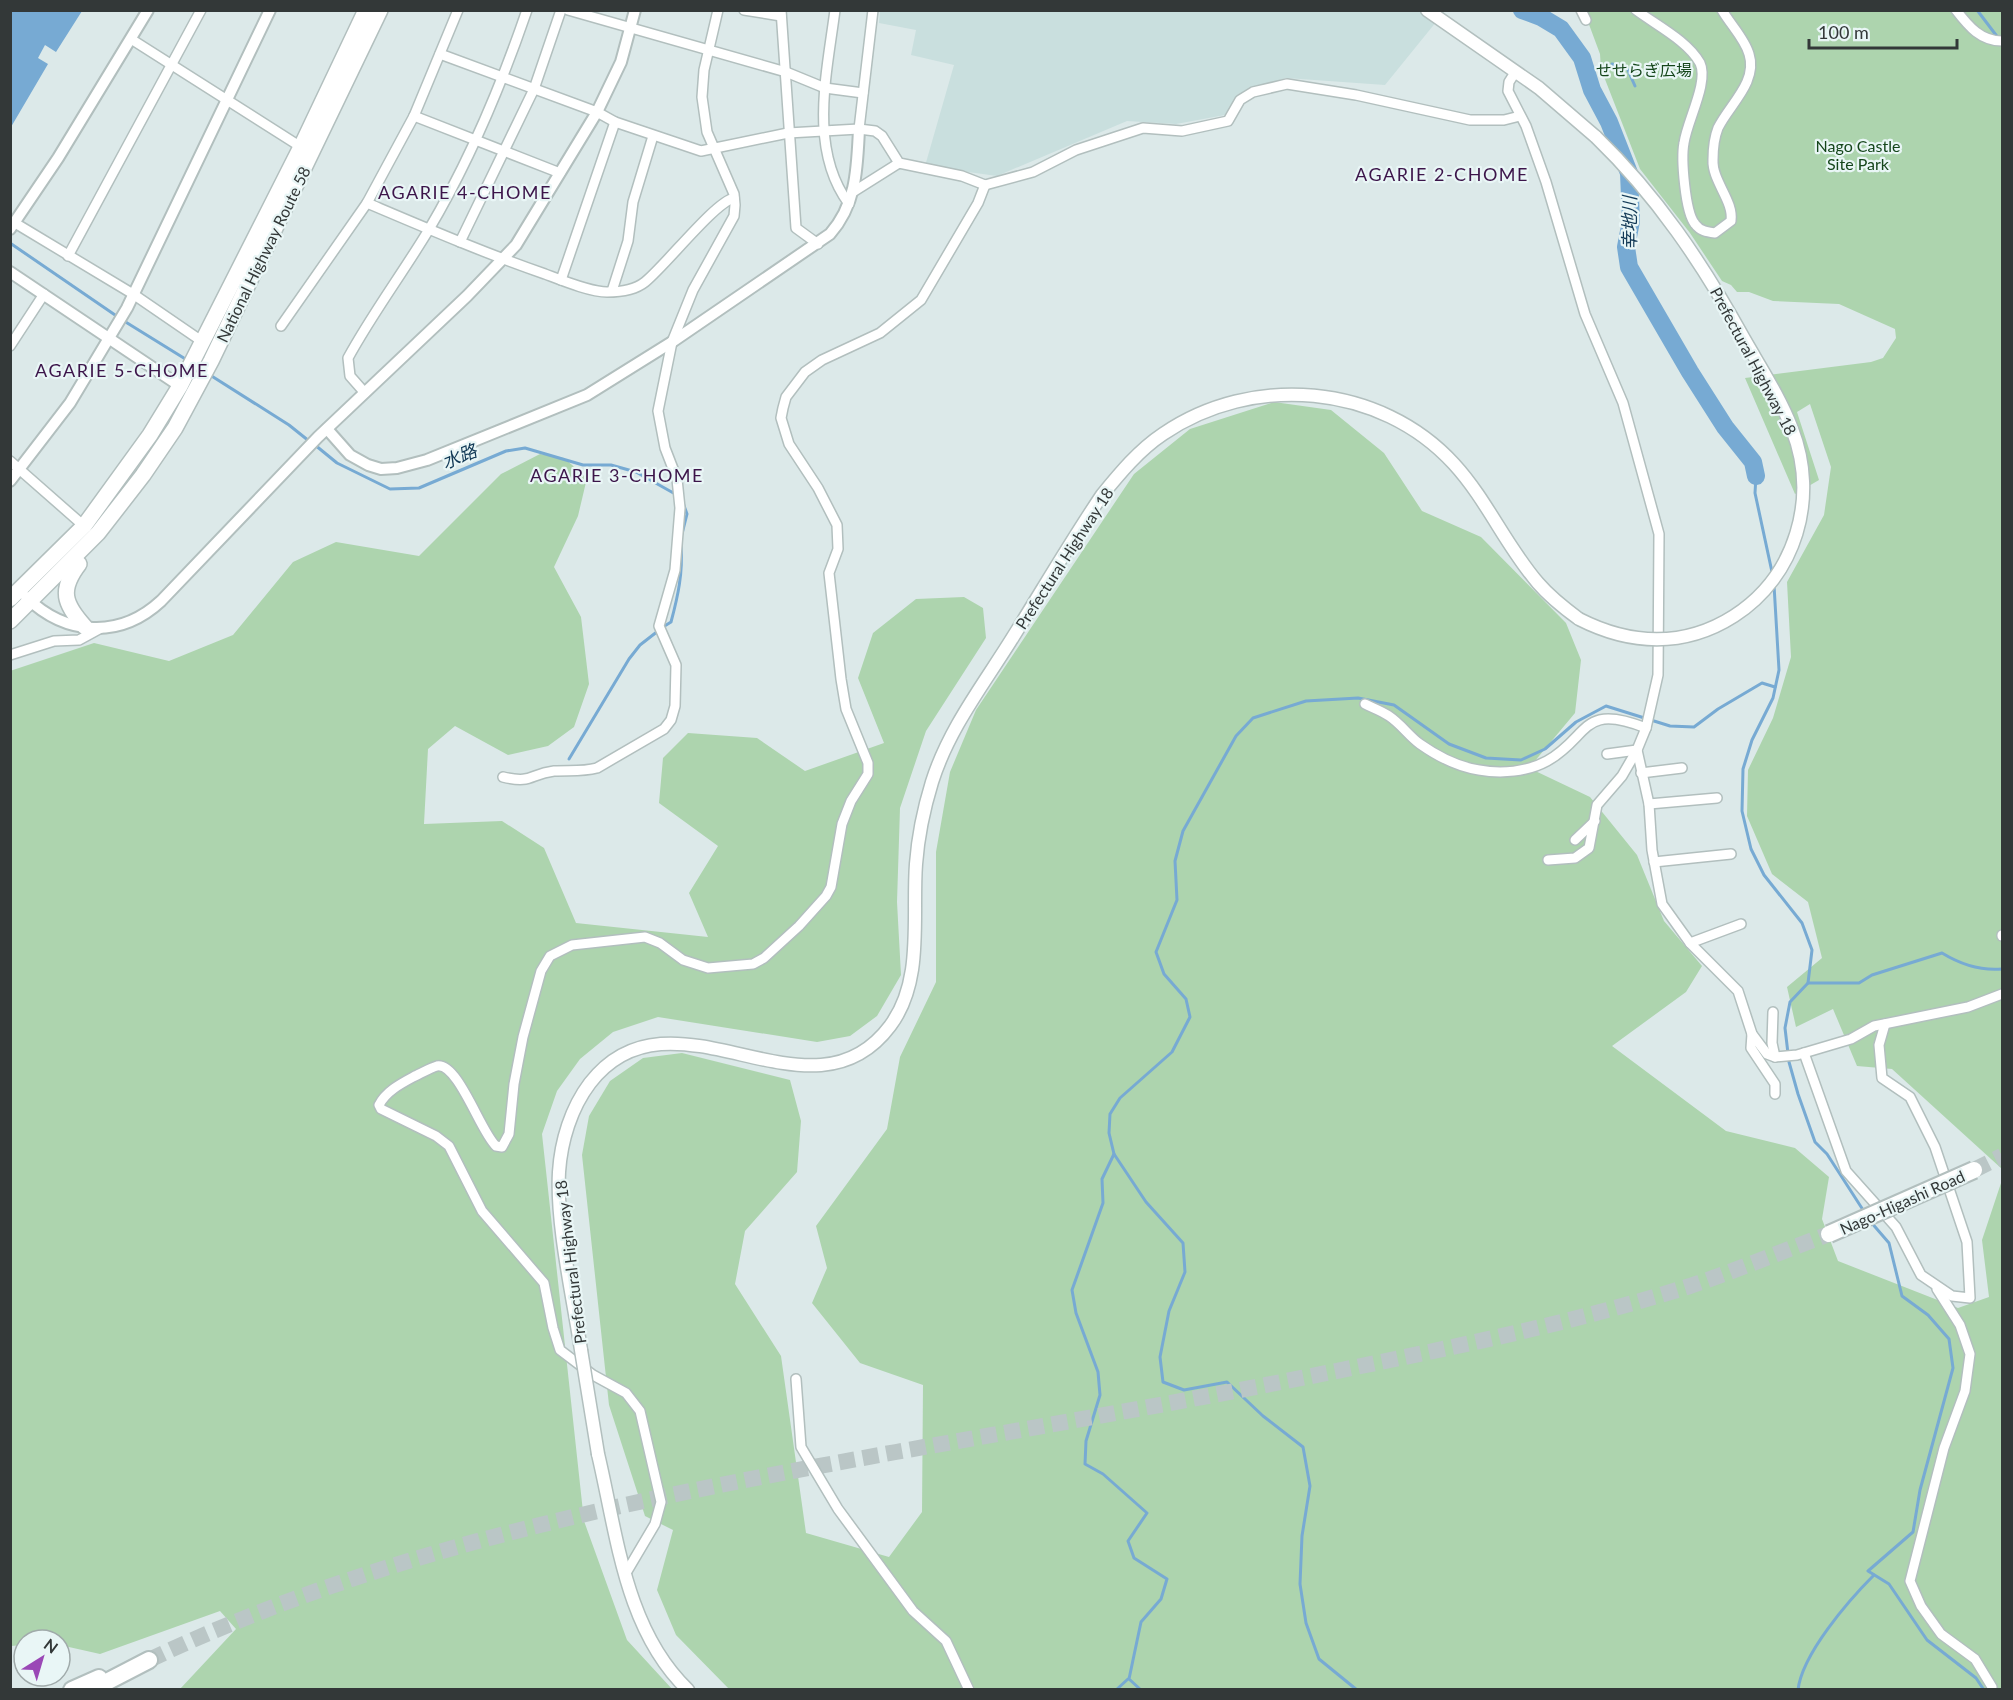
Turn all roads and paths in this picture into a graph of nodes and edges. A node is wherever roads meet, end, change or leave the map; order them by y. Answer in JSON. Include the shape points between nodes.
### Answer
{"nodes":[{"id":1,"x":148,"y":10,"type":"edge"},
{"id":2,"x":201,"y":10,"type":"edge"},
{"id":3,"x":270,"y":10,"type":"edge"},
{"id":4,"x":366,"y":10,"type":"edge"},
{"id":5,"x":380,"y":10,"type":"edge"},
{"id":6,"x":458,"y":10,"type":"edge"},
{"id":7,"x":527,"y":10,"type":"edge"},
{"id":8,"x":561,"y":10,"type":"edge"},
{"id":9,"x":568,"y":10,"type":"edge"},
{"id":10,"x":635,"y":10,"type":"edge"},
{"id":11,"x":718,"y":10,"type":"edge"},
{"id":12,"x":744,"y":10,"type":"edge"},
{"id":13,"x":836,"y":10,"type":"edge"},
{"id":14,"x":873,"y":10,"type":"edge"},
{"id":15,"x":1427,"y":10,"type":"edge"},
{"id":16,"x":1581,"y":10,"type":"edge"},
{"id":17,"x":1636,"y":10,"type":"edge"},
{"id":18,"x":1722,"y":10,"type":"edge"},
{"id":19,"x":1956,"y":10,"type":"edge"},
{"id":20,"x":781,"y":13,"type":"edge"},
{"id":21,"x":1586,"y":20,"type":"dead end"},
{"id":22,"x":631,"y":28,"type":"junction"},
{"id":23,"x":131,"y":39,"type":"junction"},
{"id":24,"x":2002,"y":41,"type":"edge"},
{"id":25,"x":710,"y":50,"type":"junction"},
{"id":26,"x":440,"y":54,"type":"junction"},
{"id":27,"x":171,"y":65,"type":"junction"},
{"id":28,"x":1516,"y":71,"type":"junction"},
{"id":29,"x":786,"y":72,"type":"junction"},
{"id":30,"x":503,"y":78,"type":"junction"},
{"id":31,"x":825,"y":88,"type":"junction"},
{"id":32,"x":534,"y":89,"type":"junction"},
{"id":33,"x":863,"y":93,"type":"junction"},
{"id":34,"x":226,"y":98,"type":"junction"},
{"id":35,"x":597,"y":112,"type":"junction"},
{"id":36,"x":414,"y":116,"type":"junction"},
{"id":37,"x":1520,"y":116,"type":"junction"},
{"id":38,"x":615,"y":122,"type":"junction"},
{"id":39,"x":859,"y":129,"type":"junction"},
{"id":40,"x":824,"y":131,"type":"junction"},
{"id":41,"x":788,"y":133,"type":"junction"},
{"id":42,"x":653,"y":136,"type":"junction"},
{"id":43,"x":475,"y":140,"type":"junction"},
{"id":44,"x":301,"y":147,"type":"junction"},
{"id":45,"x":715,"y":149,"type":"junction"},
{"id":46,"x":504,"y":152,"type":"junction"},
{"id":47,"x":899,"y":162,"type":"junction"},
{"id":48,"x":560,"y":173,"type":"junction"},
{"id":49,"x":985,"y":185,"type":"junction"},
{"id":50,"x":853,"y":192,"type":"junction"},
{"id":51,"x":734,"y":198,"type":"junction"},
{"id":52,"x":367,"y":203,"type":"junction"},
{"id":53,"x":849,"y":204,"type":"junction"},
{"id":54,"x":13,"y":226,"type":"edge"},
{"id":55,"x":429,"y":229,"type":"junction"},
{"id":56,"x":460,"y":242,"type":"junction"},
{"id":57,"x":818,"y":244,"type":"junction"},
{"id":58,"x":68,"y":256,"type":"junction"},
{"id":59,"x":503,"y":260,"type":"junction"},
{"id":60,"x":10,"y":272,"type":"edge"},
{"id":61,"x":561,"y":280,"type":"junction"},
{"id":62,"x":612,"y":291,"type":"junction"},
{"id":63,"x":44,"y":294,"type":"junction"},
{"id":64,"x":133,"y":294,"type":"junction"},
{"id":65,"x":281,"y":326,"type":"dead end"},
{"id":66,"x":109,"y":339,"type":"junction"},
{"id":67,"x":672,"y":342,"type":"junction"},
{"id":68,"x":10,"y":346,"type":"edge"},
{"id":69,"x":204,"y":352,"type":"junction"},
{"id":70,"x":184,"y":380,"type":"junction"},
{"id":71,"x":365,"y":393,"type":"junction"},
{"id":72,"x":322,"y":433,"type":"junction"},
{"id":73,"x":10,"y":461,"type":"edge"},
{"id":74,"x":20,"y":470,"type":"junction"},
{"id":75,"x":10,"y":481,"type":"edge"},
{"id":76,"x":91,"y":530,"type":"junction"},
{"id":77,"x":15,"y":595,"type":"edge"},
{"id":78,"x":31,"y":602,"type":"junction"},
{"id":79,"x":10,"y":621,"type":"edge"},
{"id":80,"x":85,"y":627,"type":"junction"},
{"id":81,"x":101,"y":628,"type":"junction"},
{"id":82,"x":10,"y":655,"type":"edge"},
{"id":83,"x":1365,"y":704,"type":"dead end"},
{"id":84,"x":1646,"y":726,"type":"junction"},
{"id":85,"x":1636,"y":750,"type":"junction"},
{"id":86,"x":1607,"y":754,"type":"dead end"},
{"id":87,"x":1682,"y":768,"type":"dead end"},
{"id":88,"x":1641,"y":773,"type":"junction"},
{"id":89,"x":503,"y":777,"type":"dead end"},
{"id":90,"x":1717,"y":798,"type":"dead end"},
{"id":91,"x":1649,"y":804,"type":"junction"},
{"id":92,"x":1595,"y":821,"type":"junction"},
{"id":93,"x":1575,"y":840,"type":"dead end"},
{"id":94,"x":1731,"y":854,"type":"dead end"},
{"id":95,"x":1548,"y":860,"type":"dead end"},
{"id":96,"x":1654,"y":862,"type":"junction"},
{"id":97,"x":1741,"y":924,"type":"dead end"},
{"id":98,"x":1690,"y":944,"type":"junction"},
{"id":99,"x":2002,"y":994,"type":"edge"},
{"id":100,"x":1773,"y":1012,"type":"dead end"},
{"id":101,"x":1885,"y":1024,"type":"junction"},
{"id":102,"x":1752,"y":1034,"type":"junction"},
{"id":103,"x":1801,"y":1054,"type":"junction"},
{"id":104,"x":1778,"y":1058,"type":"junction"},
{"id":105,"x":1775,"y":1094,"type":"dead end"},
{"id":106,"x":1974,"y":1170,"type":"tunnel mouth"},
{"id":107,"x":1829,"y":1234,"type":"tunnel mouth"},
{"id":108,"x":1934,"y":1284,"type":"junction"},
{"id":109,"x":796,"y":1379,"type":"dead end"},
{"id":110,"x":626,"y":1573,"type":"junction"},
{"id":111,"x":149,"y":1660,"type":"tunnel mouth"},
{"id":112,"x":132,"y":1668,"type":"junction"},
{"id":113,"x":1992,"y":1687,"type":"dead end"},
{"id":114,"x":72,"y":1689,"type":"edge"},
{"id":115,"x":91,"y":1689,"type":"edge"},
{"id":116,"x":688,"y":1689,"type":"edge"},
{"id":117,"x":969,"y":1689,"type":"edge"}],
"edges":[{"from":1,"to":23,"type":"street"},
{"from":2,"to":27,"type":"street"},
{"from":3,"to":34,"type":"street"},
{"from":4,"to":44,"type":"highway","name":"National Highway Route 58"},
{"from":5,"to":69,"type":"highway","name":"National Highway Route 58"},
{"from":6,"to":26,"type":"street"},
{"from":7,"to":30,"type":"street"},
{"from":8,"to":32,"type":"street"},
{"from":9,"to":22,"type":"street"},
{"from":10,"to":22,"type":"street"},
{"from":11,"to":25,"type":"street"},
{"from":12,"to":20,"type":"street"},
{"from":13,"to":31,"type":"street"},
{"from":14,"to":33,"type":"street"},
{"from":15,"to":28,"type":"main road","name":"Prefectural Highway 18"},
{"from":16,"to":21,"type":"street"},
{"from":17,"to":18,"type":"street","via":[[1701,64],[1702,88],[1683,144],[1686,188],[1694,224],[1715,233],[1731,221],[1732,214],[1719,188],[1713,147],[1718,129],[1748,82],[1751,67],[1749,53]]},
{"from":19,"to":24,"type":"street","via":[[1974,32]]},
{"from":20,"to":29,"type":"street"},
{"from":22,"to":25,"type":"street"},
{"from":22,"to":35,"type":"street","via":[[621,62]]},
{"from":23,"to":27,"type":"street"},
{"from":23,"to":54,"type":"street"},
{"from":25,"to":29,"type":"street"},
{"from":25,"to":45,"type":"street","via":[[702,97],[707,132]]},
{"from":26,"to":30,"type":"street"},
{"from":26,"to":36,"type":"street"},
{"from":27,"to":34,"type":"street"},
{"from":27,"to":58,"type":"street"},
{"from":28,"to":37,"type":"street","via":[[1508,91]]},
{"from":28,"to":110,"type":"main road","name":"Prefectural Highway 18","bridge":true,"via":[[1596,137],[1664,211],[1718,291],[1789,421],[1800,458],[1803,496],[1796,541],[1781,570],[1758,597],[1725,622],[1692,635],[1648,640],[1618,636],[1579,619],[1537,582],[1480,498],[1443,453],[1403,423],[1349,402],[1308,395],[1269,395],[1206,411],[1153,441],[1128,464],[1095,505],[941,756],[928,797],[916,862],[914,953],[909,986],[899,1011],[877,1041],[844,1060],[802,1066],[699,1045],[646,1045],[606,1067],[580,1097],[566,1134],[559,1175],[561,1211],[598,1454]]},
{"from":29,"to":31,"type":"street"},
{"from":29,"to":41,"type":"street"},
{"from":30,"to":32,"type":"street"},
{"from":30,"to":43,"type":"street"},
{"from":31,"to":33,"type":"street"},
{"from":31,"to":40,"type":"street"},
{"from":32,"to":35,"type":"street"},
{"from":32,"to":46,"type":"street"},
{"from":33,"to":39,"type":"street"},
{"from":34,"to":44,"type":"street"},
{"from":34,"to":64,"type":"street"},
{"from":35,"to":38,"type":"street"},
{"from":35,"to":48,"type":"street"},
{"from":36,"to":43,"type":"street"},
{"from":36,"to":52,"type":"street"},
{"from":37,"to":49,"type":"street","via":[[1470,120],[1287,84],[1253,92],[1240,100],[1228,121],[1182,131],[1143,128],[1076,150],[1034,171]]},
{"from":37,"to":84,"type":"street","via":[[1546,182],[1585,314],[1623,403],[1654,509],[1659,534],[1659,664]]},
{"from":38,"to":42,"type":"street"},
{"from":38,"to":61,"type":"street"},
{"from":39,"to":40,"type":"street"},
{"from":39,"to":47,"type":"street","via":[[882,136]]},
{"from":39,"to":50,"type":"street"},
{"from":40,"to":41,"type":"street"},
{"from":40,"to":53,"type":"street","via":[[838,190]]},
{"from":41,"to":45,"type":"street"},
{"from":41,"to":57,"type":"street","via":[[796,228]]},
{"from":42,"to":45,"type":"street","via":[[701,151]]},
{"from":42,"to":62,"type":"street"},
{"from":43,"to":46,"type":"street"},
{"from":43,"to":55,"type":"street"},
{"from":44,"to":69,"type":"highway","name":"National Highway Route 58"},
{"from":45,"to":51,"type":"street"},
{"from":46,"to":48,"type":"street"},
{"from":46,"to":56,"type":"street"},
{"from":47,"to":49,"type":"street"},
{"from":47,"to":50,"type":"street"},
{"from":48,"to":59,"type":"street","via":[[529,226]]},
{"from":49,"to":110,"type":"street","via":[[921,300],[880,333],[805,372],[786,397],[783,408],[781,418],[789,444],[819,488],[837,525],[838,549],[829,573],[841,679],[846,709],[868,763],[868,774],[842,824],[834,876],[826,896],[764,958],[741,967],[696,965],[645,937],[580,944],[550,956],[541,971],[523,1037],[509,1134],[502,1147],[486,1137],[467,1095],[442,1066],[409,1079],[389,1092],[379,1105],[449,1146],[482,1211],[544,1283],[560,1350],[626,1394],[640,1411],[661,1502],[655,1524]]},
{"from":50,"to":53,"type":"street"},
{"from":51,"to":62,"type":"street","via":[[717,208],[644,283]]},
{"from":51,"to":67,"type":"street","via":[[734,216],[693,290]]},
{"from":52,"to":55,"type":"street"},
{"from":52,"to":65,"type":"street"},
{"from":53,"to":57,"type":"street","via":[[838,224]]},
{"from":54,"to":58,"type":"street"},
{"from":55,"to":56,"type":"street"},
{"from":55,"to":71,"type":"street","via":[[348,358],[350,376]]},
{"from":56,"to":59,"type":"street"},
{"from":57,"to":67,"type":"street"},
{"from":58,"to":64,"type":"street"},
{"from":59,"to":61,"type":"street"},
{"from":59,"to":71,"type":"street"},
{"from":60,"to":63,"type":"street"},
{"from":61,"to":62,"type":"street"},
{"from":63,"to":66,"type":"street"},
{"from":63,"to":68,"type":"street"},
{"from":64,"to":66,"type":"street"},
{"from":64,"to":69,"type":"street"},
{"from":66,"to":70,"type":"street"},
{"from":66,"to":74,"type":"street","via":[[70,403]]},
{"from":67,"to":72,"type":"street","via":[[566,406],[413,465],[368,465]]},
{"from":67,"to":89,"type":"street","via":[[658,411],[665,448],[677,479],[680,508],[675,570],[659,626],[676,665],[671,720],[664,729],[597,768],[585,772],[554,771],[524,782]]},
{"from":69,"to":70,"type":"highway","name":"National Highway Route 58"},
{"from":69,"to":76,"type":"highway","name":"National Highway Route 58","via":[[200,382],[175,428],[143,475]]},
{"from":70,"to":76,"type":"highway","name":"National Highway Route 58"},
{"from":71,"to":72,"type":"street"},
{"from":72,"to":81,"type":"street","via":[[143,618]]},
{"from":73,"to":74,"type":"street"},
{"from":74,"to":75,"type":"street"},
{"from":74,"to":76,"type":"street"},
{"from":76,"to":77,"type":"highway","name":"National Highway Route 58"},
{"from":76,"to":78,"type":"highway","name":"National Highway Route 58"},
{"from":76,"to":80,"type":"highway","via":[[89,552],[70,576],[66,589],[68,606]]},
{"from":77,"to":78,"type":"street"},
{"from":78,"to":79,"type":"highway","name":"National Highway Route 58"},
{"from":78,"to":80,"type":"street","via":[[64,623]]},
{"from":80,"to":81,"type":"street"},
{"from":81,"to":82,"type":"street","via":[[79,640],[54,641]]},
{"from":83,"to":84,"type":"street","via":[[1389,716],[1420,744],[1444,758],[1488,771],[1508,772],[1548,761],[1585,725],[1602,720],[1625,719]]},
{"from":84,"to":85,"type":"street"},
{"from":85,"to":86,"type":"street"},
{"from":85,"to":88,"type":"street"},
{"from":85,"to":92,"type":"street","via":[[1622,776],[1597,805]]},
{"from":87,"to":88,"type":"street"},
{"from":88,"to":91,"type":"street"},
{"from":90,"to":91,"type":"street"},
{"from":91,"to":96,"type":"street"},
{"from":92,"to":93,"type":"street"},
{"from":92,"to":95,"type":"street","via":[[1589,848],[1575,858]]},
{"from":94,"to":96,"type":"street"},
{"from":96,"to":98,"type":"street","via":[[1662,903]]},
{"from":97,"to":98,"type":"street"},
{"from":98,"to":102,"type":"street","via":[[1738,991]]},
{"from":99,"to":101,"type":"street","via":[[1968,1007]]},
{"from":100,"to":104,"type":"street","via":[[1772,1043]]},
{"from":101,"to":103,"type":"street"},
{"from":101,"to":108,"type":"street","via":[[1879,1045],[1882,1078],[1910,1097],[1935,1147],[1967,1242],[1970,1298],[1952,1296]]},
{"from":102,"to":104,"type":"street","via":[[1767,1054]]},
{"from":102,"to":105,"type":"street","via":[[1751,1048],[1774,1084]]},
{"from":103,"to":104,"type":"street"},
{"from":103,"to":108,"type":"street","via":[[1846,1171],[1896,1227],[1922,1275]]},
{"from":106,"to":107,"type":"highway","name":"Nago-Higashi Road","bridge":true},
{"from":108,"to":113,"type":"street","via":[[1960,1324],[1970,1354],[1965,1391],[1944,1448],[1910,1581],[1921,1606],[1941,1634],[1975,1659]]},
{"from":109,"to":117,"type":"street","via":[[801,1447],[838,1509],[913,1611],[946,1641]]},
{"from":110,"to":116,"type":"main road","name":"Prefectural Highway 18","via":[[647,1633],[668,1667]]},
{"from":111,"to":112,"type":"highway"},
{"from":112,"to":114,"type":"highway"},
{"from":112,"to":115,"type":"highway"}]}
